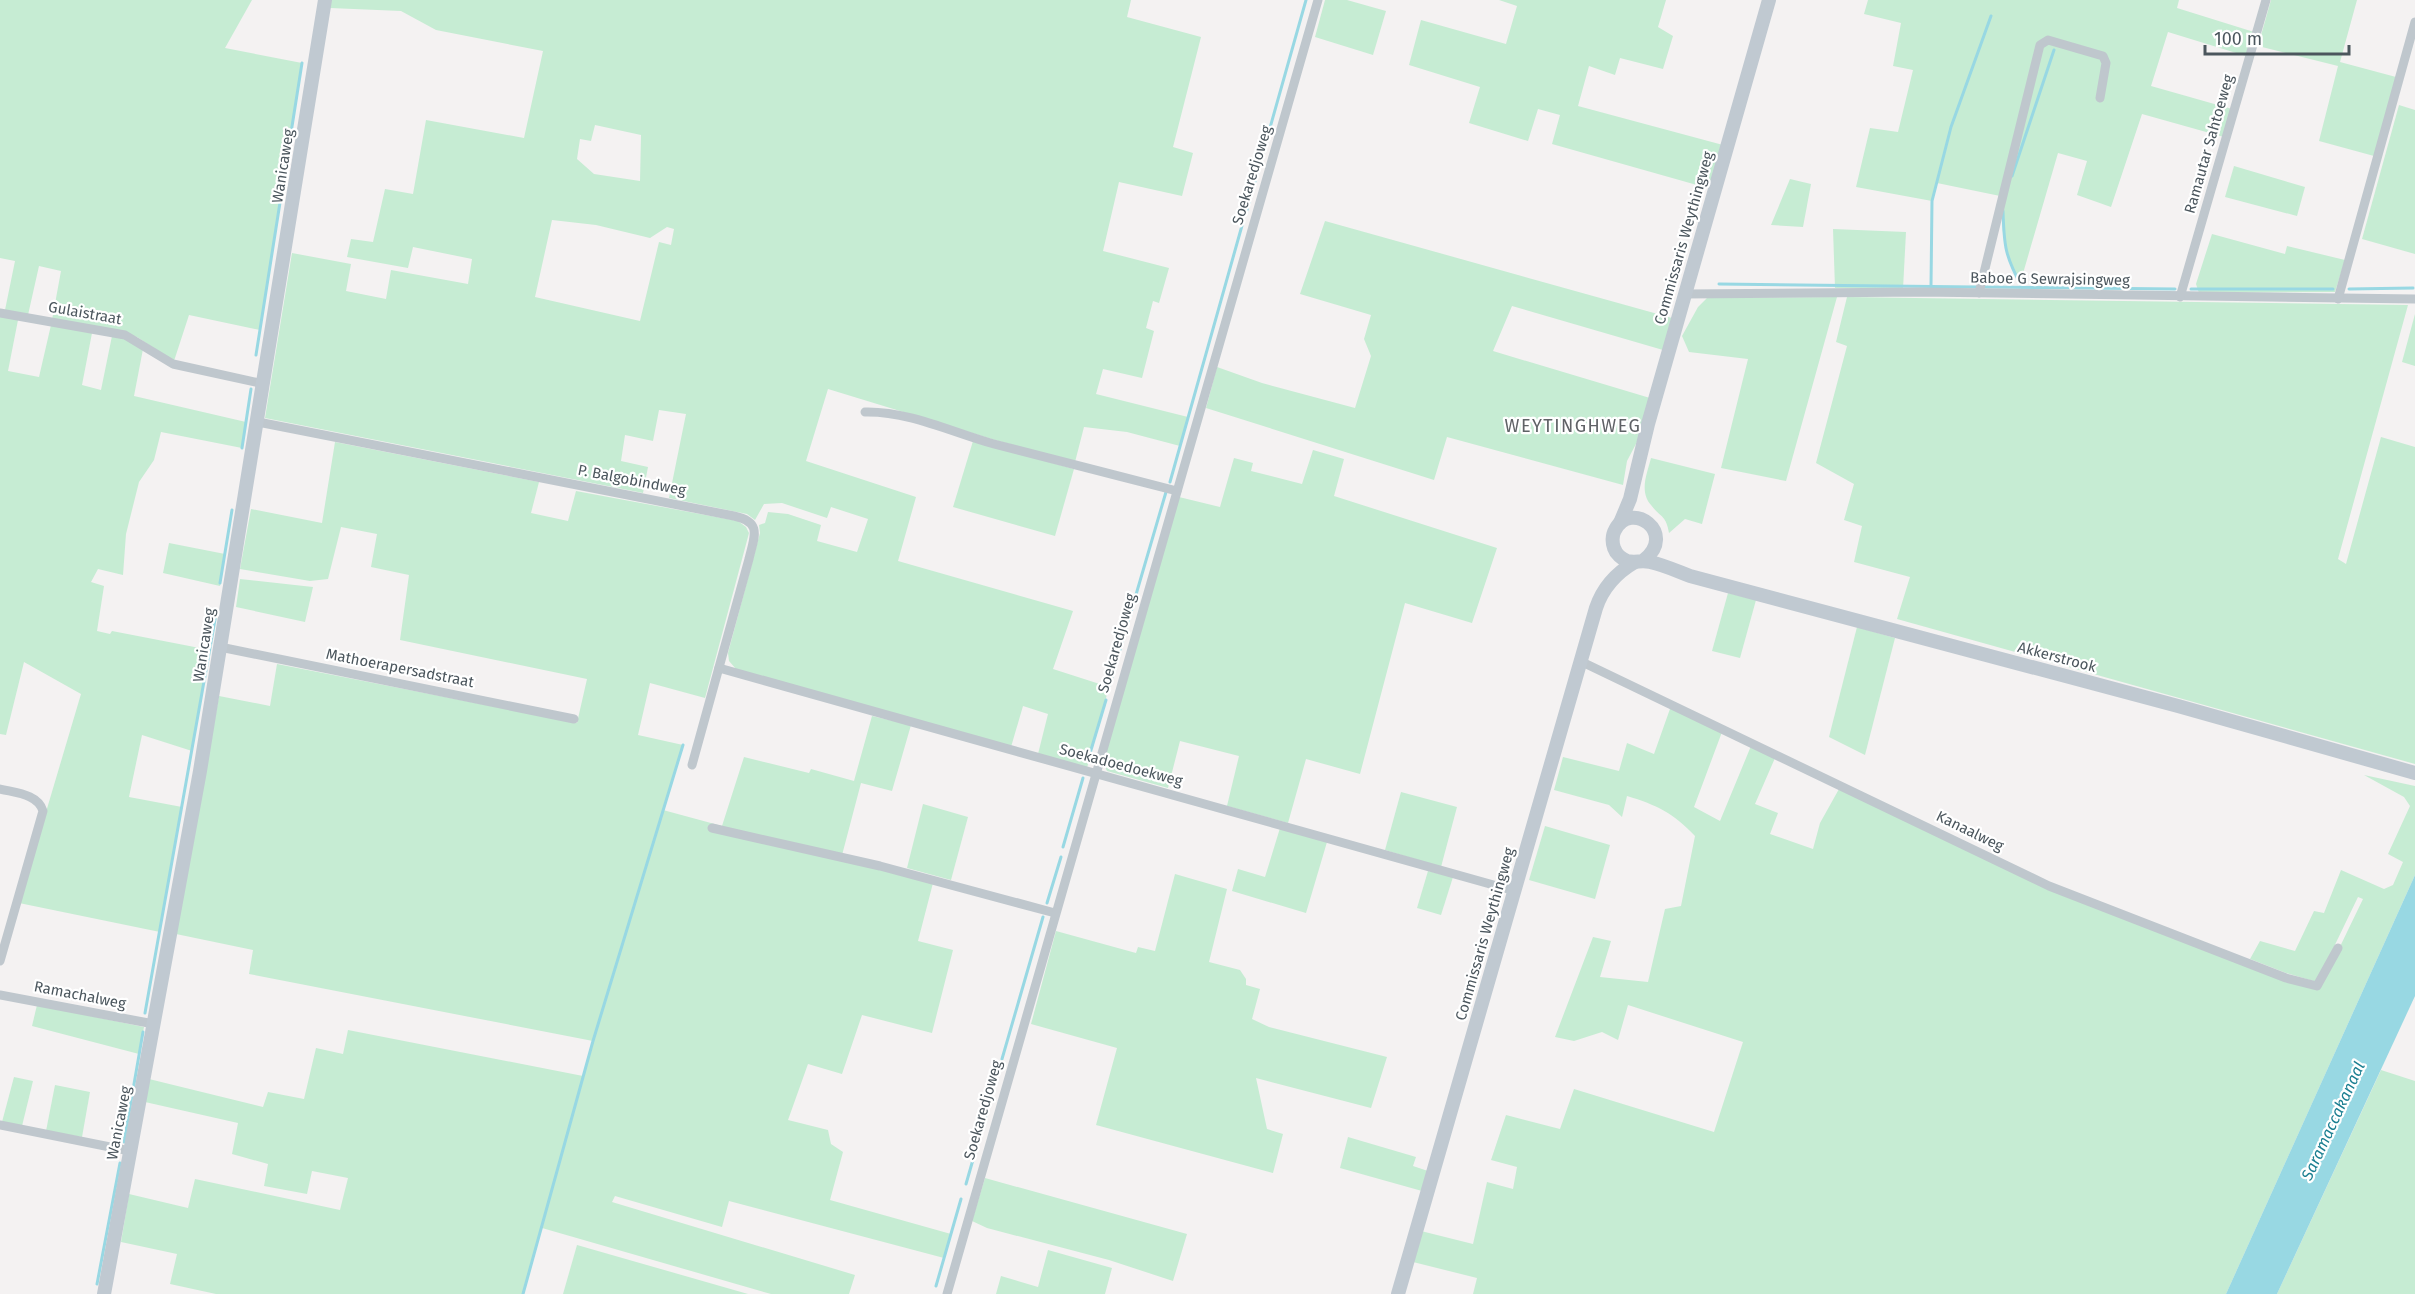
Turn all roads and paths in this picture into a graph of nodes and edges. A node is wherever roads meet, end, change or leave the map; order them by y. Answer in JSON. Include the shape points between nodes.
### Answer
{"nodes":[{"id":1,"x":325,"y":0,"type":"edge"},
{"id":2,"x":1318,"y":0,"type":"edge"},
{"id":3,"x":1769,"y":0,"type":"edge"},
{"id":4,"x":2266,"y":0,"type":"edge"},
{"id":5,"x":2415,"y":22,"type":"edge"},
{"id":6,"x":2100,"y":98,"type":"dead end"},
{"id":7,"x":1979,"y":293,"type":"junction"},
{"id":8,"x":1685,"y":294,"type":"junction"},
{"id":9,"x":2180,"y":297,"type":"junction"},
{"id":10,"x":2338,"y":299,"type":"junction"},
{"id":11,"x":2415,"y":299,"type":"edge"},
{"id":12,"x":0,"y":313,"type":"edge"},
{"id":13,"x":264,"y":384,"type":"junction"},
{"id":14,"x":864,"y":412,"type":"dead end"},
{"id":15,"x":258,"y":422,"type":"junction"},
{"id":16,"x":1632,"y":485,"type":"junction"},
{"id":17,"x":1176,"y":491,"type":"junction"},
{"id":18,"x":1645,"y":520,"type":"junction"},
{"id":19,"x":1620,"y":524,"type":"junction"},
{"id":20,"x":1656,"y":539,"type":"junction"},
{"id":21,"x":1614,"y":548,"type":"junction"},
{"id":22,"x":1639,"y":561,"type":"junction"},
{"id":23,"x":1690,"y":576,"type":"junction"},
{"id":24,"x":1607,"y":584,"type":"junction"},
{"id":25,"x":220,"y":647,"type":"junction"},
{"id":26,"x":1580,"y":661,"type":"junction"},
{"id":27,"x":719,"y":668,"type":"junction"},
{"id":28,"x":574,"y":719,"type":"dead end"},
{"id":29,"x":692,"y":765,"type":"dead end"},
{"id":30,"x":1095,"y":772,"type":"junction"},
{"id":31,"x":2415,"y":773,"type":"edge"},
{"id":32,"x":0,"y":789,"type":"edge"},
{"id":33,"x":712,"y":828,"type":"dead end"},
{"id":34,"x":1515,"y":891,"type":"junction"},
{"id":35,"x":0,"y":912,"type":"edge"},
{"id":36,"x":1055,"y":913,"type":"junction"},
{"id":37,"x":12,"y":915,"type":"junction"},
{"id":38,"x":2338,"y":948,"type":"dead end"},
{"id":39,"x":0,"y":961,"type":"edge"},
{"id":40,"x":0,"y":995,"type":"edge"},
{"id":41,"x":154,"y":1024,"type":"junction"},
{"id":42,"x":0,"y":1125,"type":"edge"},
{"id":43,"x":130,"y":1152,"type":"junction"},
{"id":44,"x":104,"y":1294,"type":"edge"},
{"id":45,"x":947,"y":1294,"type":"edge"},
{"id":46,"x":1398,"y":1294,"type":"edge"}],
"edges":[{"from":1,"to":13,"type":"street","name":"Wanicaweg"},
{"from":2,"to":17,"type":"street","name":"Soekaredjoweg"},
{"from":3,"to":8,"type":"street","name":"Commissaris Weythingweg"},
{"from":4,"to":9,"type":"street","name":"Ramautar Sahtoeweg"},
{"from":5,"to":10,"type":"street"},
{"from":6,"to":7,"type":"street","via":[[2106,63],[2103,56],[2048,40],[2040,45]]},
{"from":7,"to":8,"type":"street","name":"Baboe G Sewrajsingweg"},
{"from":7,"to":9,"type":"street","name":"Baboe G Sewrajsingweg"},
{"from":8,"to":16,"type":"street","name":"Commissaris Weythingweg"},
{"from":9,"to":10,"type":"street","name":"Baboe G Sewrajsingweg"},
{"from":10,"to":11,"type":"street","name":"Baboe G Sewrajsingweg"},
{"from":12,"to":13,"type":"street","name":"Gulaistraat","via":[[125,335],[173,364]]},
{"from":13,"to":15,"type":"street","name":"Wanicaweg"},
{"from":14,"to":17,"type":"street","via":[[899,415]]},
{"from":15,"to":25,"type":"street","name":"Wanicaweg"},
{"from":15,"to":27,"type":"street","name":"P. Balgobindweg","via":[[749,521],[755,532]]},
{"from":16,"to":18,"type":"street","via":[[1635,504]]},
{"from":16,"to":19,"type":"street","name":"Commissaris Weythingweg"},
{"from":17,"to":30,"type":"street","name":"Soekaredjoweg"},
{"from":18,"to":19,"type":"street","via":[[1632,518]]},
{"from":18,"to":20,"type":"street"},
{"from":19,"to":21,"type":"street","via":[[1613,535]]},
{"from":20,"to":22,"type":"street","via":[[1654,549]]},
{"from":20,"to":23,"type":"street","via":[[1667,559]]},
{"from":21,"to":22,"type":"street","via":[[1626,560]]},
{"from":21,"to":24,"type":"street","name":"Commissaris Weythingweg"},
{"from":22,"to":23,"type":"street","name":"Akkerstrook"},
{"from":22,"to":24,"type":"street","name":"Commissaris Weythingweg","via":[[1624,568]]},
{"from":23,"to":31,"type":"street","name":"Akkerstrook"},
{"from":24,"to":26,"type":"street","name":"Commissaris Weythingweg"},
{"from":25,"to":28,"type":"street","name":"Mathoerapersadstraat"},
{"from":25,"to":41,"type":"street","name":"Wanicaweg"},
{"from":26,"to":34,"type":"street","name":"Commissaris Weythingweg"},
{"from":26,"to":38,"type":"street","name":"Kanaalweg","via":[[2049,886],[2286,978],[2316,986]]},
{"from":27,"to":29,"type":"street","name":"P. Balgobindweg"},
{"from":27,"to":30,"type":"street","name":"Soekadoedoekweg"},
{"from":30,"to":34,"type":"street","name":"Soekadoedoekweg"},
{"from":30,"to":36,"type":"street","name":"Soekaredjoweg"},
{"from":32,"to":37,"type":"street","via":[[34,798],[43,811]]},
{"from":33,"to":36,"type":"street","via":[[880,866]]},
{"from":34,"to":46,"type":"street","name":"Commissaris Weythingweg"},
{"from":35,"to":37,"type":"street"},
{"from":36,"to":45,"type":"street","name":"Soekaredjoweg"},
{"from":37,"to":39,"type":"street"},
{"from":40,"to":41,"type":"street","name":"Ramachalweg"},
{"from":41,"to":43,"type":"street","name":"Wanicaweg"},
{"from":42,"to":43,"type":"street"},
{"from":43,"to":44,"type":"street","name":"Wanicaweg"}]}
